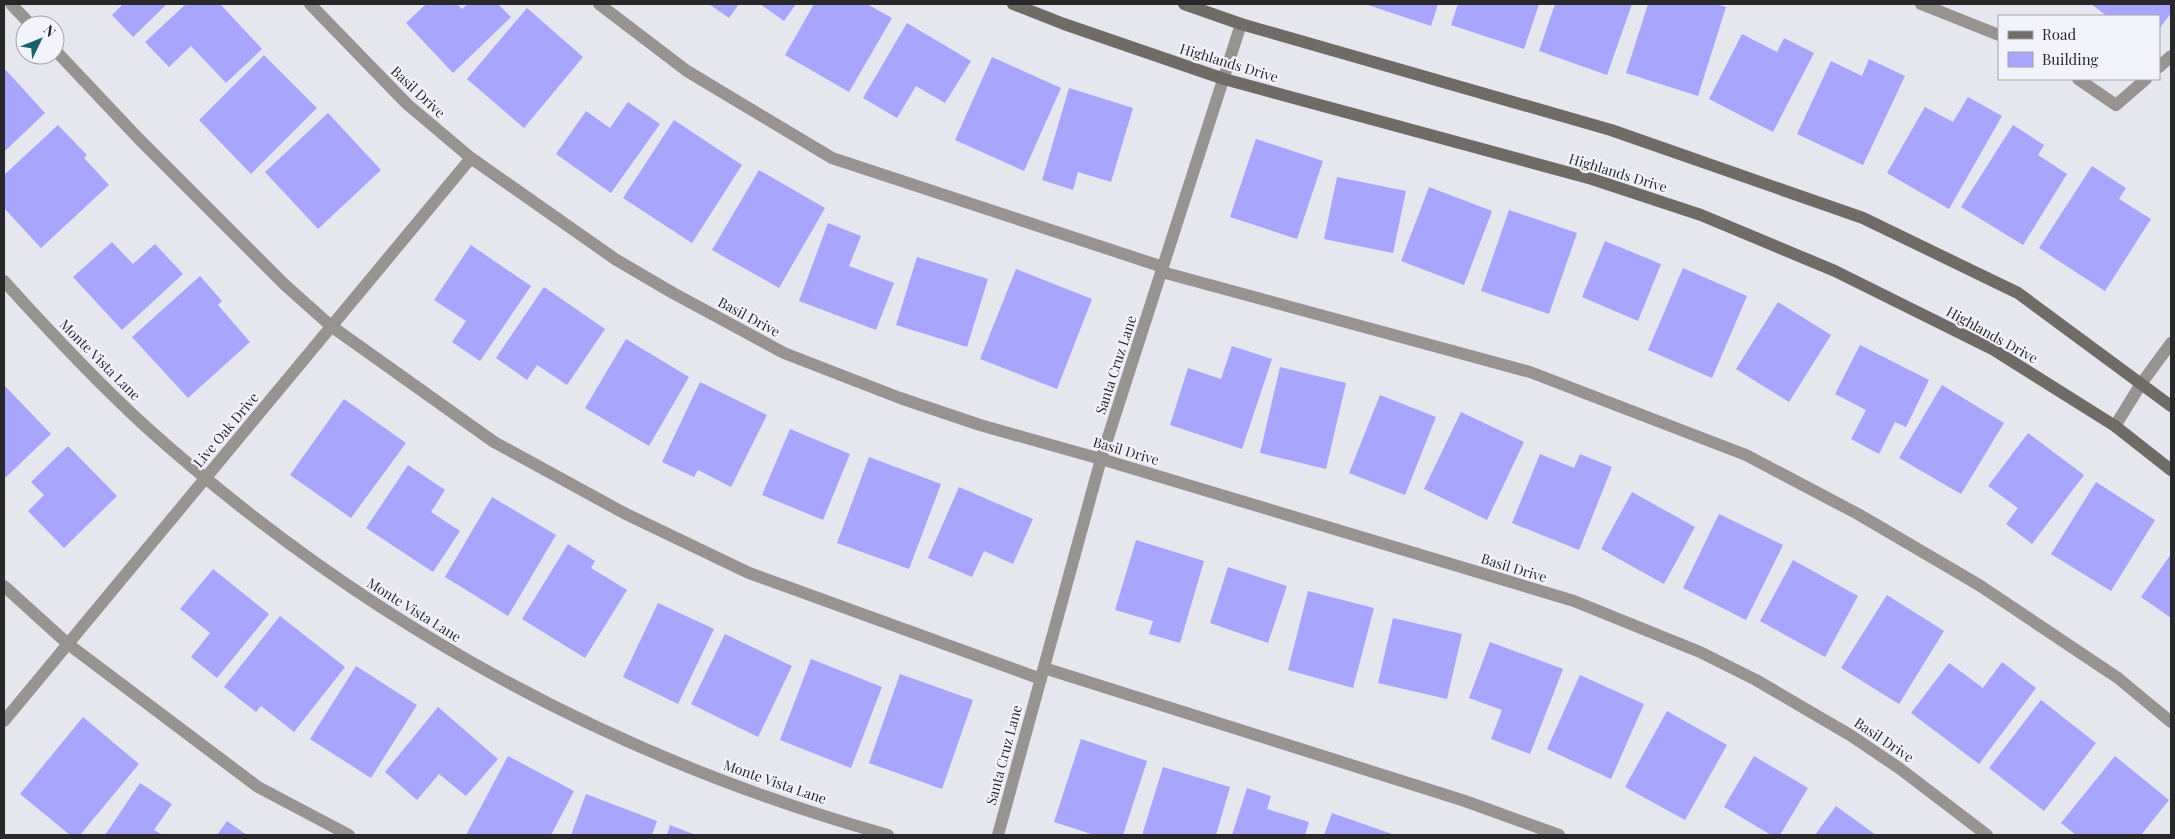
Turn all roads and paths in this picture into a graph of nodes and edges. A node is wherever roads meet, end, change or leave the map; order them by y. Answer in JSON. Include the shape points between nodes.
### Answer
{"nodes":[{"id":1,"x":11,"y":4,"type":"edge"},
{"id":2,"x":310,"y":4,"type":"edge"},
{"id":3,"x":599,"y":4,"type":"edge"},
{"id":4,"x":1014,"y":4,"type":"edge"},
{"id":5,"x":1184,"y":4,"type":"edge"},
{"id":6,"x":1921,"y":4,"type":"edge"},
{"id":7,"x":21,"y":15,"type":"edge"},
{"id":8,"x":1242,"y":24,"type":"junction"},
{"id":9,"x":1998,"y":35,"type":"edge"},
{"id":10,"x":2171,"y":56,"type":"edge"},
{"id":11,"x":65,"y":61,"type":"edge"},
{"id":12,"x":2160,"y":66,"type":"edge"},
{"id":13,"x":1224,"y":79,"type":"junction"},
{"id":14,"x":2079,"y":80,"type":"edge"},
{"id":15,"x":2145,"y":80,"type":"edge"},
{"id":16,"x":471,"y":158,"type":"junction"},
{"id":17,"x":1162,"y":269,"type":"junction"},
{"id":18,"x":4,"y":281,"type":"edge"},
{"id":19,"x":331,"y":326,"type":"junction"},
{"id":20,"x":2171,"y":343,"type":"edge"},
{"id":21,"x":2141,"y":384,"type":"junction"},
{"id":22,"x":2171,"y":406,"type":"edge"},
{"id":23,"x":2115,"y":426,"type":"junction"},
{"id":24,"x":1101,"y":459,"type":"junction"},
{"id":25,"x":2171,"y":470,"type":"edge"},
{"id":26,"x":205,"y":478,"type":"junction"},
{"id":27,"x":4,"y":586,"type":"edge"},
{"id":28,"x":68,"y":644,"type":"junction"},
{"id":29,"x":1042,"y":674,"type":"junction"},
{"id":30,"x":4,"y":721,"type":"edge"},
{"id":31,"x":2171,"y":722,"type":"edge"},
{"id":32,"x":349,"y":835,"type":"edge"},
{"id":33,"x":888,"y":835,"type":"edge"},
{"id":34,"x":998,"y":835,"type":"edge"},
{"id":35,"x":1559,"y":835,"type":"edge"},
{"id":36,"x":1987,"y":835,"type":"edge"}],
"edges":[{"from":1,"to":7,"type":"street"},
{"from":2,"to":16,"type":"street","name":"Basil Drive","via":[[406,104]]},
{"from":3,"to":17,"type":"street","via":[[687,71],[832,158]]},
{"from":4,"to":13,"type":"street","name":"Highlands Drive"},
{"from":5,"to":8,"type":"street"},
{"from":6,"to":9,"type":"street"},
{"from":8,"to":13,"type":"street","name":"Santa Cruz Lane"},
{"from":8,"to":21,"type":"street","via":[[1611,130],[1863,218],[2018,293]]},
{"from":10,"to":12,"type":"street"},
{"from":11,"to":19,"type":"street","via":[[138,139],[285,285]]},
{"from":13,"to":17,"type":"street","name":"Santa Cruz Lane"},
{"from":13,"to":23,"type":"street","name":"Highlands Drive","via":[[1592,179],[1701,215],[1835,271],[1994,350]]},
{"from":14,"to":15,"type":"street","via":[[2116,105]]},
{"from":16,"to":19,"type":"street","name":"Live Oak Drive"},
{"from":16,"to":24,"type":"street","name":"Basil Drive","via":[[615,259],[784,353],[980,426]]},
{"from":17,"to":24,"type":"street","name":"Santa Cruz Lane"},
{"from":17,"to":31,"type":"street","via":[[1530,372],[1746,455],[1858,514],[1979,585],[2118,678]]},
{"from":18,"to":26,"type":"street","name":"Monte Vista Lane","via":[[73,356]]},
{"from":19,"to":26,"type":"street","name":"Live Oak Drive"},
{"from":19,"to":29,"type":"street","via":[[494,442],[624,513],[749,573]]},
{"from":20,"to":21,"type":"street"},
{"from":21,"to":22,"type":"street"},
{"from":21,"to":23,"type":"street"},
{"from":23,"to":25,"type":"street","name":"Highlands Drive"},
{"from":24,"to":29,"type":"street","name":"Santa Cruz Lane"},
{"from":24,"to":36,"type":"street","name":"Basil Drive","via":[[1574,601],[1700,652],[1756,680],[1850,735]]},
{"from":26,"to":28,"type":"street","name":"Live Oak Drive"},
{"from":26,"to":33,"type":"street","name":"Monte Vista Lane","via":[[265,526],[400,621],[553,707],[613,736],[764,797]]},
{"from":27,"to":28,"type":"street"},
{"from":28,"to":30,"type":"street","name":"Live Oak Drive"},
{"from":28,"to":32,"type":"street","via":[[258,787]]},
{"from":29,"to":34,"type":"street","name":"Santa Cruz Lane"},
{"from":29,"to":35,"type":"street","via":[[1465,802]]}]}
